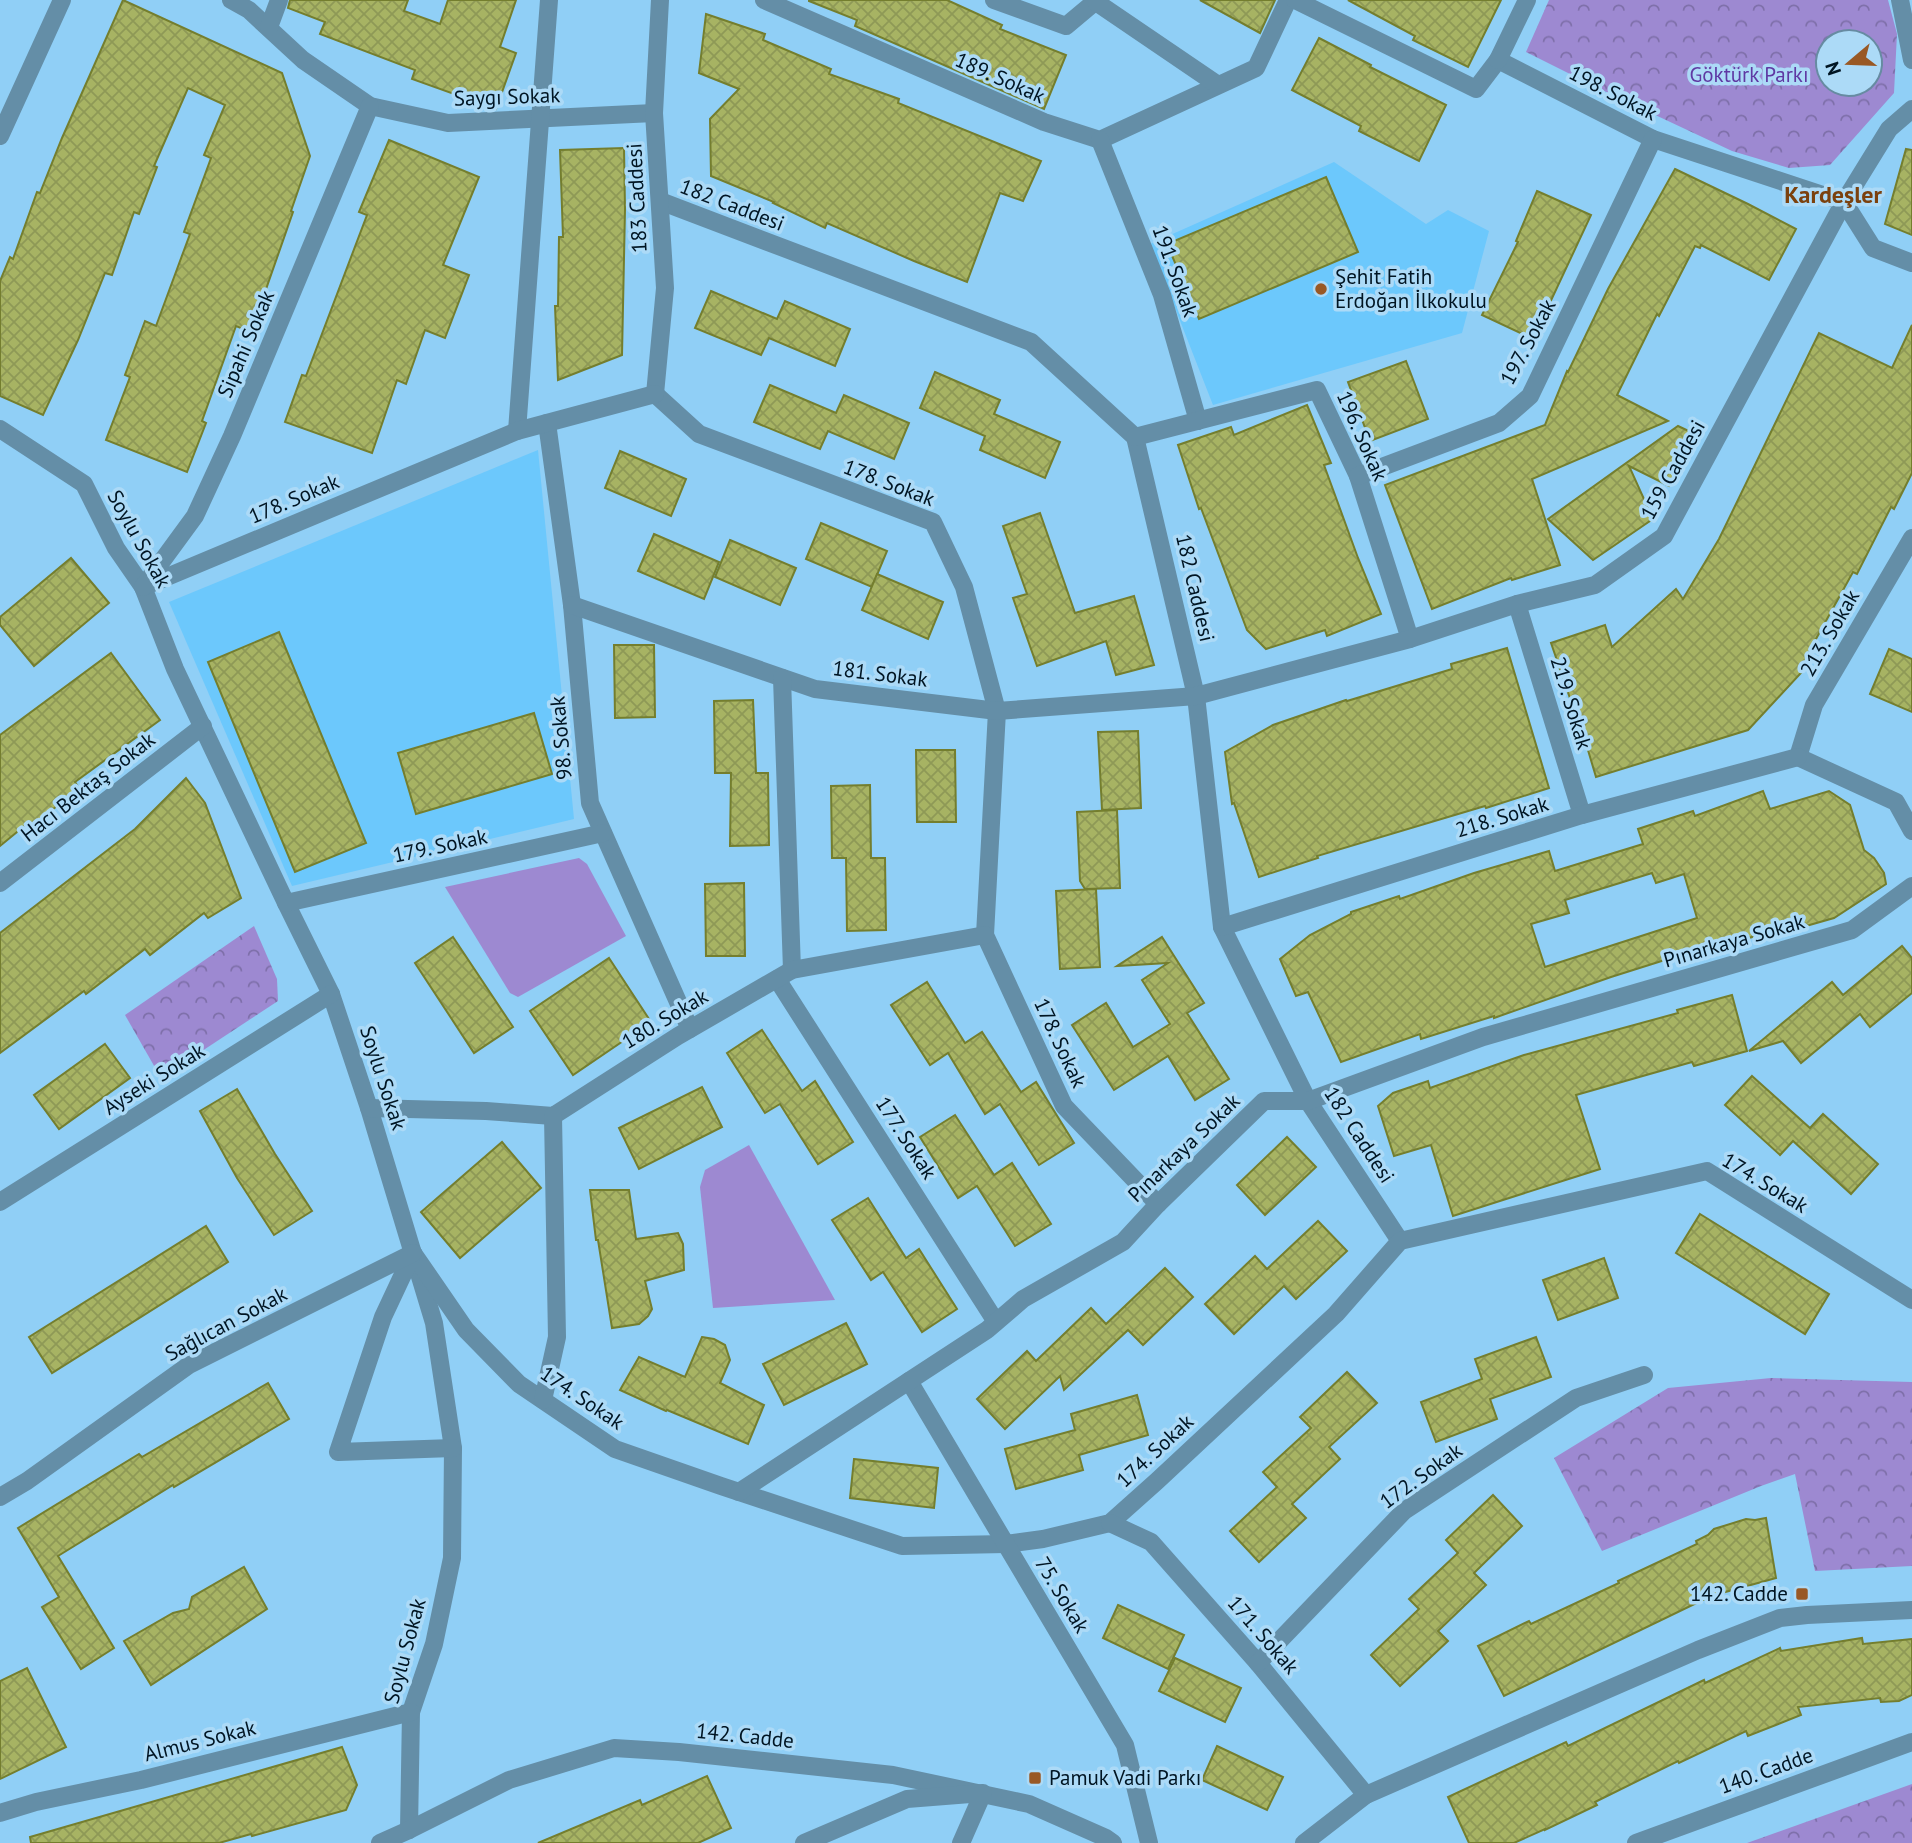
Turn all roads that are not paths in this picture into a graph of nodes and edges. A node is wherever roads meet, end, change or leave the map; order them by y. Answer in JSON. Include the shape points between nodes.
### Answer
{"nodes":[{"id":1,"x":62,"y":0,"type":"edge"},
{"id":2,"x":231,"y":0,"type":"edge"},
{"id":3,"x":279,"y":0,"type":"edge"},
{"id":4,"x":549,"y":0,"type":"edge"},
{"id":5,"x":660,"y":0,"type":"edge"},
{"id":6,"x":764,"y":0,"type":"edge"},
{"id":7,"x":994,"y":0,"type":"edge"},
{"id":8,"x":1287,"y":0,"type":"edge"},
{"id":9,"x":1295,"y":0,"type":"edge"},
{"id":10,"x":1527,"y":0,"type":"edge"},
{"id":11,"x":1900,"y":0,"type":"edge"},
{"id":12,"x":1096,"y":1,"type":"edge"},
{"id":13,"x":269,"y":27,"type":"junction"},
{"id":14,"x":1498,"y":60,"type":"junction"},
{"id":15,"x":1912,"y":60,"type":"edge"},
{"id":16,"x":1218,"y":85,"type":"junction"},
{"id":17,"x":370,"y":106,"type":"junction"},
{"id":18,"x":1912,"y":108,"type":"edge"},
{"id":19,"x":654,"y":114,"type":"junction"},
{"id":20,"x":539,"y":119,"type":"junction"},
{"id":21,"x":0,"y":136,"type":"edge"},
{"id":22,"x":1653,"y":139,"type":"junction"},
{"id":23,"x":1101,"y":140,"type":"junction"},
{"id":24,"x":660,"y":201,"type":"junction"},
{"id":25,"x":1844,"y":202,"type":"junction"},
{"id":26,"x":1912,"y":263,"type":"edge"},
{"id":27,"x":655,"y":394,"type":"junction"},
{"id":28,"x":1198,"y":421,"type":"junction"},
{"id":29,"x":547,"y":423,"type":"junction"},
{"id":30,"x":0,"y":429,"type":"edge"},
{"id":31,"x":517,"y":431,"type":"junction"},
{"id":32,"x":1135,"y":437,"type":"junction"},
{"id":33,"x":1358,"y":476,"type":"junction"},
{"id":34,"x":1912,"y":538,"type":"edge"},
{"id":35,"x":143,"y":587,"type":"junction"},
{"id":36,"x":1517,"y":604,"type":"junction"},
{"id":37,"x":572,"y":605,"type":"junction"},
{"id":38,"x":1410,"y":639,"type":"junction"},
{"id":39,"x":782,"y":678,"type":"junction"},
{"id":40,"x":1196,"y":696,"type":"junction"},
{"id":41,"x":997,"y":711,"type":"junction"},
{"id":42,"x":202,"y":726,"type":"junction"},
{"id":43,"x":1798,"y":757,"type":"junction"},
{"id":44,"x":1582,"y":816,"type":"junction"},
{"id":45,"x":1912,"y":831,"type":"edge"},
{"id":46,"x":603,"y":833,"type":"junction"},
{"id":47,"x":0,"y":883,"type":"edge"},
{"id":48,"x":1912,"y":886,"type":"edge"},
{"id":49,"x":286,"y":903,"type":"junction"},
{"id":50,"x":1222,"y":927,"type":"junction"},
{"id":51,"x":985,"y":935,"type":"junction"},
{"id":52,"x":784,"y":975,"type":"junction"},
{"id":53,"x":331,"y":994,"type":"junction"},
{"id":54,"x":690,"y":1029,"type":"junction"},
{"id":55,"x":1308,"y":1101,"type":"junction"},
{"id":56,"x":369,"y":1108,"type":"junction"},
{"id":57,"x":553,"y":1116,"type":"junction"},
{"id":58,"x":0,"y":1202,"type":"edge"},
{"id":59,"x":1157,"y":1204,"type":"junction"},
{"id":60,"x":1400,"y":1241,"type":"junction"},
{"id":61,"x":413,"y":1253,"type":"junction"},
{"id":62,"x":1912,"y":1300,"type":"edge"},
{"id":63,"x":996,"y":1322,"type":"junction"},
{"id":64,"x":1644,"y":1375,"type":"dead end"},
{"id":65,"x":909,"y":1381,"type":"junction"},
{"id":66,"x":543,"y":1400,"type":"junction"},
{"id":67,"x":453,"y":1448,"type":"junction"},
{"id":68,"x":739,"y":1492,"type":"junction"},
{"id":69,"x":0,"y":1497,"type":"edge"},
{"id":70,"x":1110,"y":1523,"type":"junction"},
{"id":71,"x":1006,"y":1544,"type":"junction"},
{"id":72,"x":1912,"y":1610,"type":"edge"},
{"id":73,"x":1258,"y":1663,"type":"junction"},
{"id":74,"x":411,"y":1712,"type":"junction"},
{"id":75,"x":1912,"y":1742,"type":"edge"},
{"id":76,"x":983,"y":1793,"type":"junction"},
{"id":77,"x":1366,"y":1795,"type":"junction"},
{"id":78,"x":0,"y":1814,"type":"edge"},
{"id":79,"x":409,"y":1830,"type":"junction"},
{"id":80,"x":380,"y":1843,"type":"edge"},
{"id":81,"x":804,"y":1843,"type":"edge"},
{"id":82,"x":961,"y":1843,"type":"edge"},
{"id":83,"x":1113,"y":1843,"type":"edge"},
{"id":84,"x":1149,"y":1843,"type":"edge"},
{"id":85,"x":1304,"y":1843,"type":"edge"},
{"id":86,"x":1636,"y":1843,"type":"edge"}],
"edges":[{"from":1,"to":21,"type":"street"},
{"from":2,"to":13,"type":"street","name":"Saygı Sokak"},
{"from":3,"to":13,"type":"street"},
{"from":4,"to":20,"type":"street"},
{"from":5,"to":19,"type":"street","name":"183 Caddesi"},
{"from":6,"to":23,"type":"street","name":"189. Sokak","via":[[1044,122]]},
{"from":7,"to":12,"type":"street","via":[[1066,26]]},
{"from":8,"to":16,"type":"street","via":[[1256,68]]},
{"from":9,"to":14,"type":"street","via":[[1476,89]]},
{"from":10,"to":14,"type":"street"},
{"from":11,"to":15,"type":"street"},
{"from":12,"to":16,"type":"street"},
{"from":13,"to":17,"type":"street","name":"Saygı Sokak","via":[[303,60]]},
{"from":14,"to":22,"type":"street","name":"198. Sokak"},
{"from":16,"to":23,"type":"street"},
{"from":17,"to":20,"type":"street","name":"Saygı Sokak","via":[[448,123]]},
{"from":17,"to":35,"type":"street","name":"Sipahi Sokak","via":[[195,516]]},
{"from":18,"to":25,"type":"street","name":"159 Caddesi","via":[[1889,129]]},
{"from":19,"to":20,"type":"street","name":"Saygı Sokak"},
{"from":19,"to":24,"type":"street","name":"183 Caddesi"},
{"from":20,"to":31,"type":"street"},
{"from":22,"to":25,"type":"street","name":"198. Sokak"},
{"from":22,"to":33,"type":"street","name":"197. Sokak","via":[[1530,396],[1499,423]]},
{"from":23,"to":28,"type":"street","name":"191. Sokak","via":[[1162,295]]},
{"from":24,"to":27,"type":"street","name":"183 Caddesi","via":[[665,288]]},
{"from":24,"to":32,"type":"street","name":"182 Caddesi","via":[[1031,342]]},
{"from":25,"to":26,"type":"street","via":[[1873,248]]},
{"from":25,"to":36,"type":"street","name":"159 Caddesi","via":[[1664,536],[1595,585]]},
{"from":27,"to":29,"type":"street","name":"178. Sokak"},
{"from":27,"to":41,"type":"street","name":"178. Sokak","via":[[699,434],[933,522],[964,587]]},
{"from":28,"to":32,"type":"street","name":"196. Sokak"},
{"from":28,"to":33,"type":"street","name":"196. Sokak","via":[[1317,390]]},
{"from":29,"to":31,"type":"street","name":"178. Sokak"},
{"from":29,"to":37,"type":"street","name":"98. Sokak"},
{"from":30,"to":35,"type":"street","name":"Soylu Sokak","via":[[84,484],[116,548]]},
{"from":31,"to":35,"type":"street","name":"178. Sokak"},
{"from":32,"to":40,"type":"street","name":"182 Caddesi"},
{"from":33,"to":38,"type":"street","name":"196. Sokak"},
{"from":34,"to":43,"type":"street","name":"213. Sokak","via":[[1814,705]]},
{"from":35,"to":42,"type":"street","name":"Soylu Sokak"},
{"from":36,"to":38,"type":"street","name":"159 Caddesi"},
{"from":36,"to":44,"type":"street","name":"219. Sokak"},
{"from":37,"to":39,"type":"street","name":"181. Sokak"},
{"from":37,"to":46,"type":"street","name":"98. Sokak","via":[[590,803]]},
{"from":38,"to":40,"type":"street","name":"159 Caddesi"},
{"from":39,"to":41,"type":"street","name":"181. Sokak","via":[[815,689]]},
{"from":39,"to":52,"type":"street"},
{"from":40,"to":41,"type":"street","name":"181. Sokak"},
{"from":40,"to":50,"type":"street","name":"182 Caddesi"},
{"from":41,"to":51,"type":"street","name":"178. Sokak"},
{"from":42,"to":47,"type":"street","name":"Hacı Bektaş Sokak"},
{"from":42,"to":49,"type":"street","name":"Soylu Sokak"},
{"from":43,"to":44,"type":"street","name":"218. Sokak"},
{"from":43,"to":45,"type":"street","via":[[1896,802]]},
{"from":44,"to":50,"type":"street","name":"218. Sokak"},
{"from":46,"to":49,"type":"street","name":"179. Sokak"},
{"from":46,"to":54,"type":"street","name":"98. Sokak"},
{"from":48,"to":55,"type":"street","name":"Pınarkaya Sokak","via":[[1852,930],[1483,1038]]},
{"from":49,"to":53,"type":"street","name":"Soylu Sokak"},
{"from":50,"to":55,"type":"street","name":"182 Caddesi"},
{"from":51,"to":52,"type":"street","name":"180. Sokak"},
{"from":51,"to":59,"type":"street","name":"178. Sokak","via":[[1064,1106]]},
{"from":52,"to":54,"type":"street","name":"180. Sokak"},
{"from":52,"to":63,"type":"street","name":"177. Sokak"},
{"from":53,"to":56,"type":"street","name":"Soylu Sokak"},
{"from":53,"to":58,"type":"street","name":"Ayseki Sokak"},
{"from":54,"to":57,"type":"street","name":"180. Sokak"},
{"from":55,"to":59,"type":"street","name":"Pınarkaya Sokak","via":[[1264,1101]]},
{"from":55,"to":60,"type":"street","name":"182 Caddesi"},
{"from":56,"to":57,"type":"street"},
{"from":56,"to":61,"type":"street","name":"Soylu Sokak"},
{"from":57,"to":66,"type":"street","via":[[557,1336]]},
{"from":59,"to":63,"type":"street","name":"Pınarkaya Sokak","via":[[1123,1242],[1023,1298]]},
{"from":60,"to":62,"type":"street","name":"174. Sokak","via":[[1707,1171]]},
{"from":60,"to":70,"type":"street","name":"174. Sokak","via":[[1336,1314]]},
{"from":61,"to":66,"type":"street","name":"174. Sokak","via":[[466,1330],[519,1384]]},
{"from":61,"to":67,"type":"street","name":"Soylu Sokak","via":[[434,1323]]},
{"from":61,"to":67,"type":"street","via":[[383,1317],[338,1452]]},
{"from":61,"to":69,"type":"street","name":"Sağlıcan Sokak","via":[[189,1365]]},
{"from":63,"to":65,"type":"street","name":"Pınarkaya Sokak"},
{"from":64,"to":73,"type":"street","name":"172. Sokak","via":[[1576,1398],[1404,1511]]},
{"from":65,"to":68,"type":"street","name":"Pınarkaya Sokak"},
{"from":65,"to":71,"type":"street","name":"75. Sokak"},
{"from":66,"to":68,"type":"street","name":"174. Sokak","via":[[615,1449]]},
{"from":67,"to":74,"type":"street","name":"Soylu Sokak","via":[[452,1558],[434,1644]]},
{"from":68,"to":71,"type":"street","name":"174. Sokak","via":[[902,1546]]},
{"from":70,"to":71,"type":"street","name":"174. Sokak"},
{"from":70,"to":73,"type":"street","name":"171. Sokak","via":[[1151,1542]]},
{"from":71,"to":84,"type":"street","name":"75. Sokak","via":[[1125,1745]]},
{"from":72,"to":77,"type":"street","via":[[1780,1618]]},
{"from":73,"to":77,"type":"street","name":"171. Sokak"},
{"from":74,"to":78,"type":"street","name":"Almus Sokak","via":[[141,1780],[36,1801]]},
{"from":74,"to":79,"type":"street","name":"Soylu Sokak"},
{"from":75,"to":86,"type":"street","name":"140. Cadde"},
{"from":76,"to":79,"type":"street","name":"142. Cadde","via":[[894,1775],[614,1748],[509,1780]]},
{"from":76,"to":81,"type":"street","via":[[906,1799]]},
{"from":76,"to":82,"type":"street"},
{"from":76,"to":83,"type":"street","name":"142. Cadde","via":[[1029,1804]]},
{"from":77,"to":85,"type":"street"},
{"from":79,"to":80,"type":"street","name":"142. Cadde"}]}
